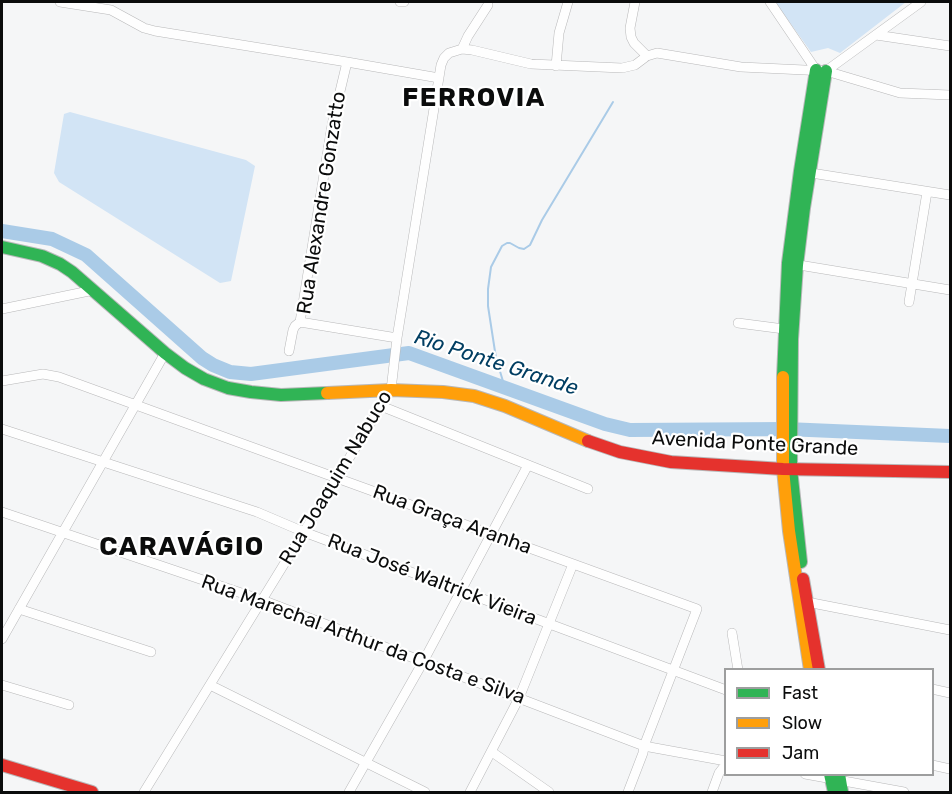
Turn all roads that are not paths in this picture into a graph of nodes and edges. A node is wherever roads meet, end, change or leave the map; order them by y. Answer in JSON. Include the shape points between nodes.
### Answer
{"nodes":[{"id":1,"x":60,"y":2,"type":"edge"},
{"id":2,"x":568,"y":2,"type":"edge"},
{"id":3,"x":634,"y":2,"type":"edge"},
{"id":4,"x":770,"y":2,"type":"edge"},
{"id":5,"x":921,"y":2,"type":"edge"},
{"id":6,"x":90,"y":4,"type":"edge"},
{"id":7,"x":488,"y":5,"type":"dead end"},
{"id":8,"x":876,"y":35,"type":"junction"},
{"id":9,"x":951,"y":46,"type":"edge"},
{"id":10,"x":462,"y":49,"type":"junction"},
{"id":11,"x":647,"y":56,"type":"junction"},
{"id":12,"x":347,"y":62,"type":"junction"},
{"id":13,"x":556,"y":66,"type":"junction"},
{"id":14,"x":821,"y":71,"type":"junction"},
{"id":15,"x":439,"y":78,"type":"junction"},
{"id":16,"x":951,"y":95,"type":"edge"},
{"id":17,"x":804,"y":172,"type":"junction"},
{"id":18,"x":927,"y":192,"type":"junction"},
{"id":19,"x":951,"y":195,"type":"edge"},
{"id":20,"x":2,"y":247,"type":"edge"},
{"id":21,"x":792,"y":264,"type":"junction"},
{"id":22,"x":912,"y":284,"type":"junction"},
{"id":23,"x":94,"y":290,"type":"junction"},
{"id":24,"x":951,"y":290,"type":"edge"},
{"id":25,"x":909,"y":302,"type":"dead end"},
{"id":26,"x":2,"y":309,"type":"edge"},
{"id":27,"x":300,"y":322,"type":"junction"},
{"id":28,"x":738,"y":323,"type":"dead end"},
{"id":29,"x":784,"y":329,"type":"junction"},
{"id":30,"x":397,"y":338,"type":"junction"},
{"id":31,"x":290,"y":351,"type":"dead end"},
{"id":32,"x":165,"y":353,"type":"junction"},
{"id":33,"x":2,"y":381,"type":"edge"},
{"id":34,"x":391,"y":390,"type":"junction"},
{"id":35,"x":136,"y":404,"type":"junction"},
{"id":36,"x":381,"y":406,"type":"junction"},
{"id":37,"x":786,"y":420,"type":"junction"},
{"id":38,"x":2,"y":429,"type":"edge"},
{"id":39,"x":103,"y":462,"type":"junction"},
{"id":40,"x":528,"y":465,"type":"junction"},
{"id":41,"x":787,"y":469,"type":"junction"},
{"id":42,"x":951,"y":472,"type":"edge"},
{"id":43,"x":337,"y":478,"type":"junction"},
{"id":44,"x":588,"y":489,"type":"dead end"},
{"id":45,"x":2,"y":512,"type":"edge"},
{"id":46,"x":304,"y":532,"type":"junction"},
{"id":47,"x":62,"y":533,"type":"junction"},
{"id":48,"x":491,"y":534,"type":"junction"},
{"id":49,"x":573,"y":564,"type":"junction"},
{"id":50,"x":461,"y":591,"type":"junction"},
{"id":51,"x":802,"y":599,"type":"junction"},
{"id":52,"x":262,"y":600,"type":"junction"},
{"id":53,"x":19,"y":609,"type":"junction"},
{"id":54,"x":549,"y":624,"type":"junction"},
{"id":55,"x":951,"y":630,"type":"edge"},
{"id":56,"x":732,"y":633,"type":"dead end"},
{"id":57,"x":2,"y":639,"type":"edge"},
{"id":58,"x":151,"y":652,"type":"dead end"},
{"id":59,"x":423,"y":662,"type":"junction"},
{"id":60,"x":738,"y":668,"type":"edge"},
{"id":61,"x":810,"y":668,"type":"edge"},
{"id":62,"x":819,"y":668,"type":"edge"},
{"id":63,"x":673,"y":670,"type":"junction"},
{"id":64,"x":2,"y":685,"type":"edge"},
{"id":65,"x":210,"y":685,"type":"junction"},
{"id":66,"x":724,"y":689,"type":"edge"},
{"id":67,"x":934,"y":689,"type":"edge"},
{"id":68,"x":951,"y":693,"type":"edge"},
{"id":69,"x":519,"y":699,"type":"junction"},
{"id":70,"x":69,"y":705,"type":"dead end"},
{"id":71,"x":644,"y":746,"type":"junction"},
{"id":72,"x":492,"y":752,"type":"junction"},
{"id":73,"x":724,"y":762,"type":"edge"},
{"id":74,"x":366,"y":763,"type":"junction"},
{"id":75,"x":2,"y":765,"type":"edge"},
{"id":76,"x":724,"y":765,"type":"edge"},
{"id":77,"x":934,"y":765,"type":"edge"},
{"id":78,"x":951,"y":769,"type":"edge"},
{"id":79,"x":2,"y":773,"type":"edge"},
{"id":80,"x":811,"y":776,"type":"edge"},
{"id":81,"x":835,"y":784,"type":"edge"},
{"id":82,"x":66,"y":792,"type":"edge"},
{"id":83,"x":92,"y":792,"type":"edge"},
{"id":84,"x":144,"y":792,"type":"edge"},
{"id":85,"x":350,"y":792,"type":"edge"},
{"id":86,"x":424,"y":792,"type":"edge"},
{"id":87,"x":470,"y":792,"type":"edge"},
{"id":88,"x":549,"y":792,"type":"edge"},
{"id":89,"x":628,"y":792,"type":"edge"},
{"id":90,"x":712,"y":792,"type":"edge"},
{"id":91,"x":904,"y":792,"type":"edge"}],
"edges":[{"from":1,"to":6,"type":"street"},
{"from":2,"to":13,"type":"street","via":[[559,33]]},
{"from":3,"to":11,"type":"street","via":[[630,37]]},
{"from":4,"to":14,"type":"street"},
{"from":5,"to":8,"type":"street"},
{"from":6,"to":12,"type":"street","via":[[155,32]]},
{"from":7,"to":10,"type":"street","name":"Rua Joaquim Nabuco"},
{"from":8,"to":9,"type":"street"},
{"from":8,"to":14,"type":"street"},
{"from":10,"to":13,"type":"street"},
{"from":10,"to":15,"type":"street","name":"Rua Joaquim Nabuco","via":[[444,58]]},
{"from":11,"to":13,"type":"street","via":[[629,67]]},
{"from":11,"to":14,"type":"street","via":[[657,52],[741,67]]},
{"from":12,"to":15,"type":"street"},
{"from":12,"to":27,"type":"street","name":"Rua Alexandre Gonzatto","via":[[332,125]]},
{"from":14,"to":16,"type":"street","via":[[900,93]]},
{"from":14,"to":17,"type":"street"},
{"from":15,"to":30,"type":"street","name":"Rua Joaquim Nabuco"},
{"from":17,"to":18,"type":"street"},
{"from":17,"to":21,"type":"street"},
{"from":18,"to":19,"type":"street"},
{"from":18,"to":22,"type":"street"},
{"from":20,"to":23,"type":"street","name":"Avenida Ponte Grande","via":[[60,264]]},
{"from":21,"to":22,"type":"street"},
{"from":21,"to":29,"type":"street"},
{"from":21,"to":37,"type":"street"},
{"from":22,"to":24,"type":"street"},
{"from":22,"to":25,"type":"street"},
{"from":23,"to":26,"type":"street"},
{"from":23,"to":32,"type":"street","name":"Avenida Ponte Grande"},
{"from":27,"to":30,"type":"street","name":"Rua Alexandre Gonzatto"},
{"from":27,"to":31,"type":"street","via":[[293,330]]},
{"from":28,"to":29,"type":"street"},
{"from":29,"to":37,"type":"street"},
{"from":30,"to":34,"type":"street","name":"Rua Joaquim Nabuco"},
{"from":32,"to":34,"type":"street","name":"Avenida Ponte Grande","via":[[204,379],[251,392],[281,395]]},
{"from":32,"to":35,"type":"street"},
{"from":33,"to":35,"type":"street","name":"Rua Graça Aranha","via":[[51,375]]},
{"from":34,"to":36,"type":"street","name":"Rua Joaquim Nabuco"},
{"from":34,"to":41,"type":"street","name":"Avenida Ponte Grande","via":[[474,396],[598,445],[644,458]]},
{"from":35,"to":39,"type":"street"},
{"from":35,"to":43,"type":"street","name":"Rua Graça Aranha"},
{"from":36,"to":40,"type":"street"},
{"from":36,"to":43,"type":"street","name":"Rua Joaquim Nabuco"},
{"from":37,"to":41,"type":"street"},
{"from":38,"to":39,"type":"street","name":"Rua José Waltrick Vieira"},
{"from":39,"to":46,"type":"street","name":"Rua José Waltrick Vieira","via":[[257,512]]},
{"from":39,"to":47,"type":"street"},
{"from":40,"to":44,"type":"street"},
{"from":40,"to":48,"type":"street"},
{"from":41,"to":42,"type":"street","name":"Avenida Ponte Grande"},
{"from":41,"to":51,"type":"street","via":[[789,531]]},
{"from":43,"to":46,"type":"street","name":"Rua Joaquim Nabuco"},
{"from":43,"to":48,"type":"street","name":"Rua Graça Aranha"},
{"from":45,"to":47,"type":"street","name":"Rua Marechal Arthur da Costa e Silva"},
{"from":46,"to":50,"type":"street","name":"Rua José Waltrick Vieira"},
{"from":46,"to":52,"type":"street","name":"Rua Joaquim Nabuco"},
{"from":47,"to":52,"type":"street","name":"Rua Marechal Arthur da Costa e Silva"},
{"from":47,"to":53,"type":"street"},
{"from":48,"to":49,"type":"street","name":"Rua Graça Aranha"},
{"from":48,"to":50,"type":"street"},
{"from":49,"to":54,"type":"street"},
{"from":49,"to":63,"type":"street","name":"Rua Graça Aranha","via":[[697,609]]},
{"from":50,"to":54,"type":"street","name":"Rua José Waltrick Vieira"},
{"from":50,"to":59,"type":"street"},
{"from":51,"to":55,"type":"street"},
{"from":51,"to":61,"type":"street"},
{"from":51,"to":62,"type":"street"},
{"from":52,"to":59,"type":"street","name":"Rua Marechal Arthur da Costa e Silva"},
{"from":52,"to":65,"type":"street","name":"Rua Joaquim Nabuco"},
{"from":53,"to":57,"type":"street"},
{"from":53,"to":58,"type":"street"},
{"from":54,"to":63,"type":"street","name":"Rua José Waltrick Vieira"},
{"from":54,"to":69,"type":"street"},
{"from":56,"to":60,"type":"street"},
{"from":59,"to":69,"type":"street","name":"Rua Marechal Arthur da Costa e Silva"},
{"from":59,"to":74,"type":"street"},
{"from":63,"to":66,"type":"street","name":"Rua José Waltrick Vieira"},
{"from":63,"to":71,"type":"street"},
{"from":64,"to":70,"type":"street"},
{"from":65,"to":74,"type":"street"},
{"from":65,"to":84,"type":"street","name":"Rua Joaquim Nabuco"},
{"from":67,"to":68,"type":"street"},
{"from":69,"to":71,"type":"street","name":"Rua Marechal Arthur da Costa e Silva"},
{"from":69,"to":72,"type":"street"},
{"from":71,"to":73,"type":"street","name":"Rua Marechal Arthur da Costa e Silva"},
{"from":71,"to":89,"type":"street"},
{"from":72,"to":87,"type":"street"},
{"from":72,"to":88,"type":"street"},
{"from":74,"to":85,"type":"street"},
{"from":74,"to":86,"type":"street"},
{"from":75,"to":83,"type":"street"},
{"from":76,"to":90,"type":"street"},
{"from":77,"to":78,"type":"street"},
{"from":79,"to":82,"type":"street"},
{"from":80,"to":81,"type":"street"},
{"from":81,"to":91,"type":"street"}]}
